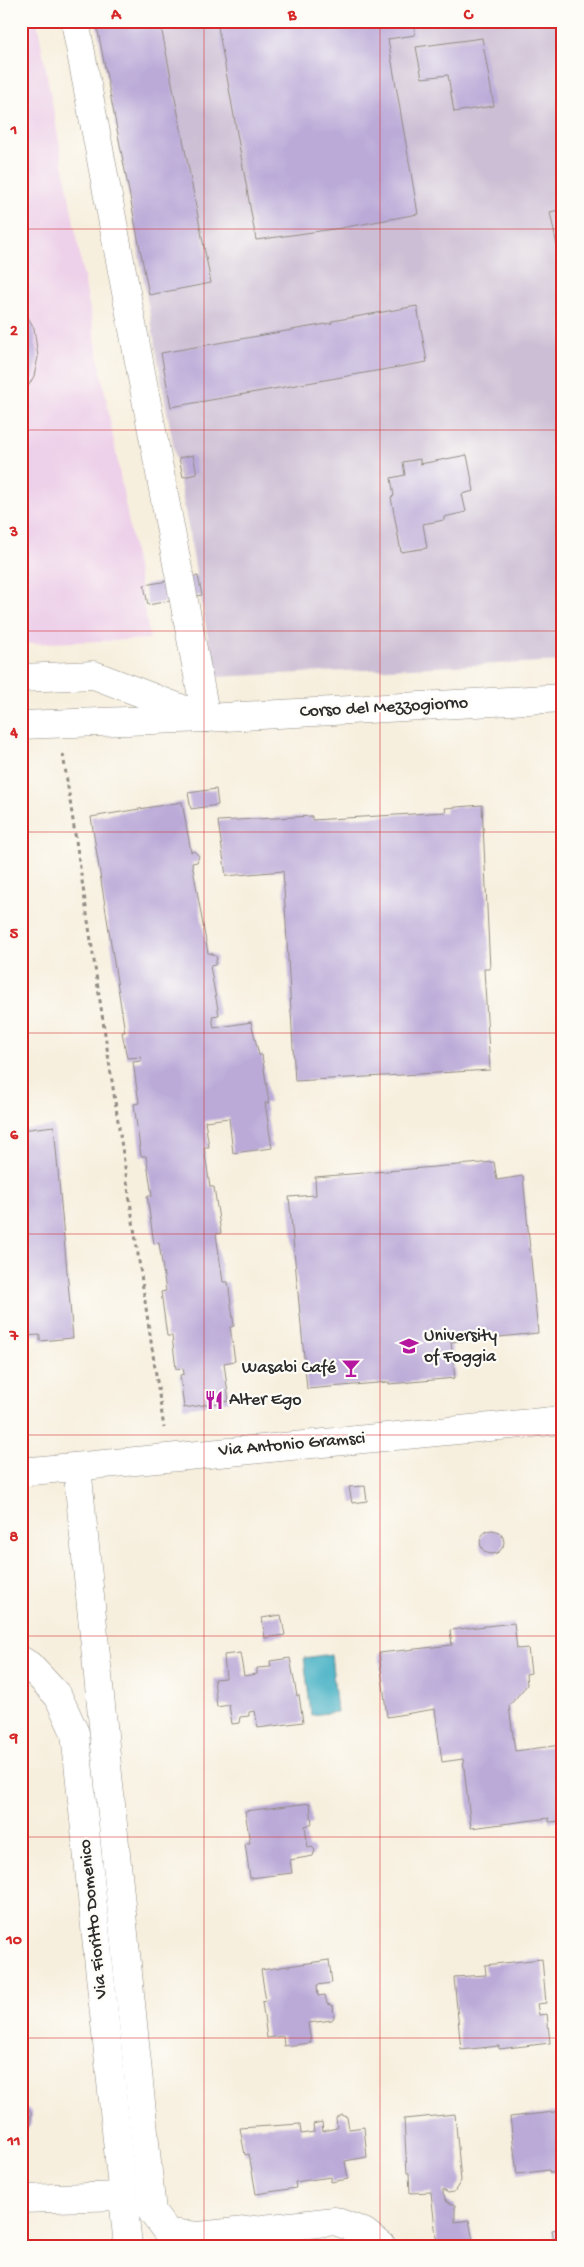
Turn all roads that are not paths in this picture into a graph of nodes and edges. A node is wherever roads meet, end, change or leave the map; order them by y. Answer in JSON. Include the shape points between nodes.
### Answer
{"nodes":[{"id":1,"x":75,"y":21,"type":"edge"},
{"id":2,"x":21,"y":678,"type":"edge"},
{"id":3,"x":563,"y":698,"type":"edge"},
{"id":4,"x":206,"y":718,"type":"junction"},
{"id":5,"x":21,"y":725,"type":"edge"},
{"id":6,"x":563,"y":1420,"type":"edge"},
{"id":7,"x":77,"y":1467,"type":"junction"},
{"id":8,"x":21,"y":1472,"type":"edge"},
{"id":9,"x":21,"y":1660,"type":"edge"},
{"id":10,"x":122,"y":2196,"type":"junction"},
{"id":11,"x":21,"y":2199,"type":"edge"},
{"id":12,"x":128,"y":2246,"type":"edge"},
{"id":13,"x":382,"y":2246,"type":"edge"}],
"edges":[{"from":1,"to":4,"type":"street"},
{"from":2,"to":4,"type":"street","name":"Corso del Mezzogiorno","via":[[94,675]]},
{"from":3,"to":4,"type":"street","name":"Corso del Mezzogiorno"},
{"from":4,"to":5,"type":"street","name":"Corso del Mezzogiorno"},
{"from":6,"to":7,"type":"street","name":"Via Antonio Gramsci"},
{"from":7,"to":8,"type":"street","name":"Via Antonio Gramsci"},
{"from":7,"to":13,"type":"street","via":[[152,2212],[168,2233],[199,2236],[335,2221],[364,2232]]},
{"from":9,"to":10,"type":"street","name":"Via Fioritto Domenico","via":[[30,1665],[58,1696],[75,1733]]},
{"from":10,"to":11,"type":"street"},
{"from":10,"to":12,"type":"street","name":"Via Fioritto Domenico"}]}
